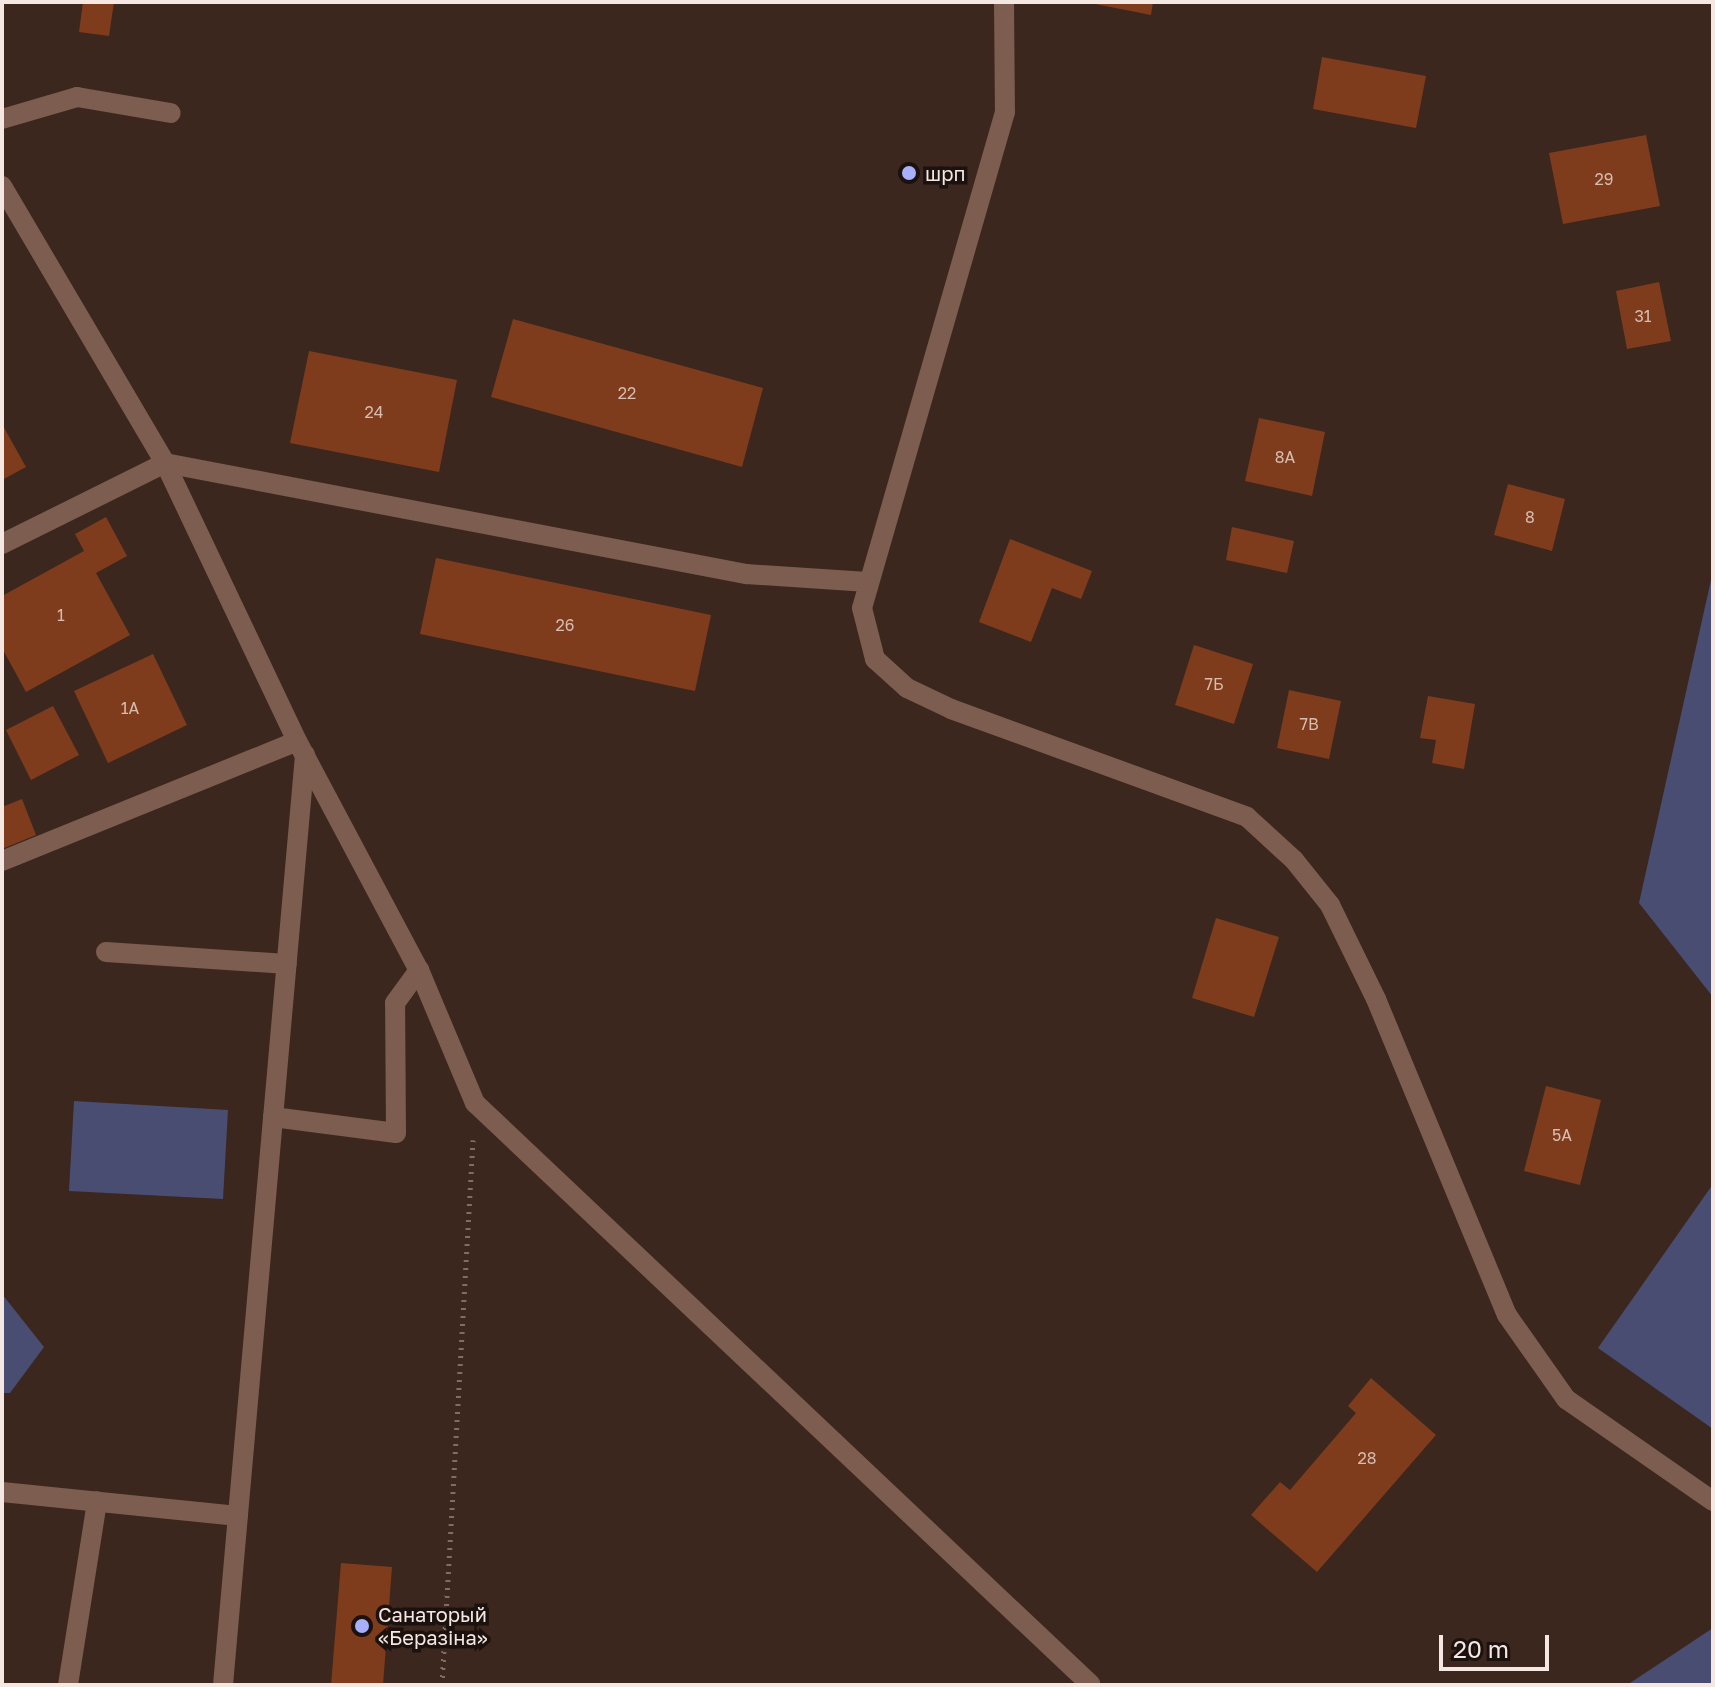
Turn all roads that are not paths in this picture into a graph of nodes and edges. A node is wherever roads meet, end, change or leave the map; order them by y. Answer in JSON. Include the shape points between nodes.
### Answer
{"nodes":[{"id":1,"x":1004,"y":2,"type":"edge"},
{"id":2,"x":171,"y":113,"type":"dead end"},
{"id":3,"x":2,"y":119,"type":"edge"},
{"id":4,"x":2,"y":186,"type":"edge"},
{"id":5,"x":165,"y":463,"type":"junction"},
{"id":6,"x":2,"y":544,"type":"edge"},
{"id":7,"x":868,"y":582,"type":"junction"},
{"id":8,"x":301,"y":748,"type":"junction"},
{"id":9,"x":2,"y":861,"type":"edge"},
{"id":10,"x":106,"y":952,"type":"dead end"},
{"id":11,"x":287,"y":964,"type":"junction"},
{"id":12,"x":419,"y":970,"type":"junction"},
{"id":13,"x":273,"y":1117,"type":"junction"},
{"id":14,"x":2,"y":1492,"type":"edge"},
{"id":15,"x":97,"y":1501,"type":"junction"},
{"id":16,"x":1713,"y":1501,"type":"edge"},
{"id":17,"x":238,"y":1516,"type":"junction"},
{"id":18,"x":68,"y":1685,"type":"edge"},
{"id":19,"x":223,"y":1685,"type":"edge"},
{"id":20,"x":1091,"y":1685,"type":"edge"}],
"edges":[{"from":1,"to":7,"type":"street","via":[[1005,112]]},
{"from":2,"to":3,"type":"street","via":[[77,97]]},
{"from":4,"to":5,"type":"street"},
{"from":5,"to":6,"type":"street"},
{"from":5,"to":7,"type":"street","via":[[746,574]]},
{"from":5,"to":8,"type":"street"},
{"from":7,"to":16,"type":"street","via":[[862,608],[875,659],[907,688],[1247,817],[1294,860],[1330,905],[1376,999],[1507,1315],[1566,1399]]},
{"from":8,"to":9,"type":"street"},
{"from":8,"to":11,"type":"street"},
{"from":8,"to":12,"type":"street"},
{"from":10,"to":11,"type":"street"},
{"from":11,"to":13,"type":"street"},
{"from":12,"to":13,"type":"street","via":[[395,1003],[396,1133]]},
{"from":12,"to":20,"type":"street","via":[[475,1103]]},
{"from":13,"to":17,"type":"street"},
{"from":14,"to":15,"type":"street"},
{"from":15,"to":17,"type":"street"},
{"from":15,"to":18,"type":"street"},
{"from":17,"to":19,"type":"street"}]}
